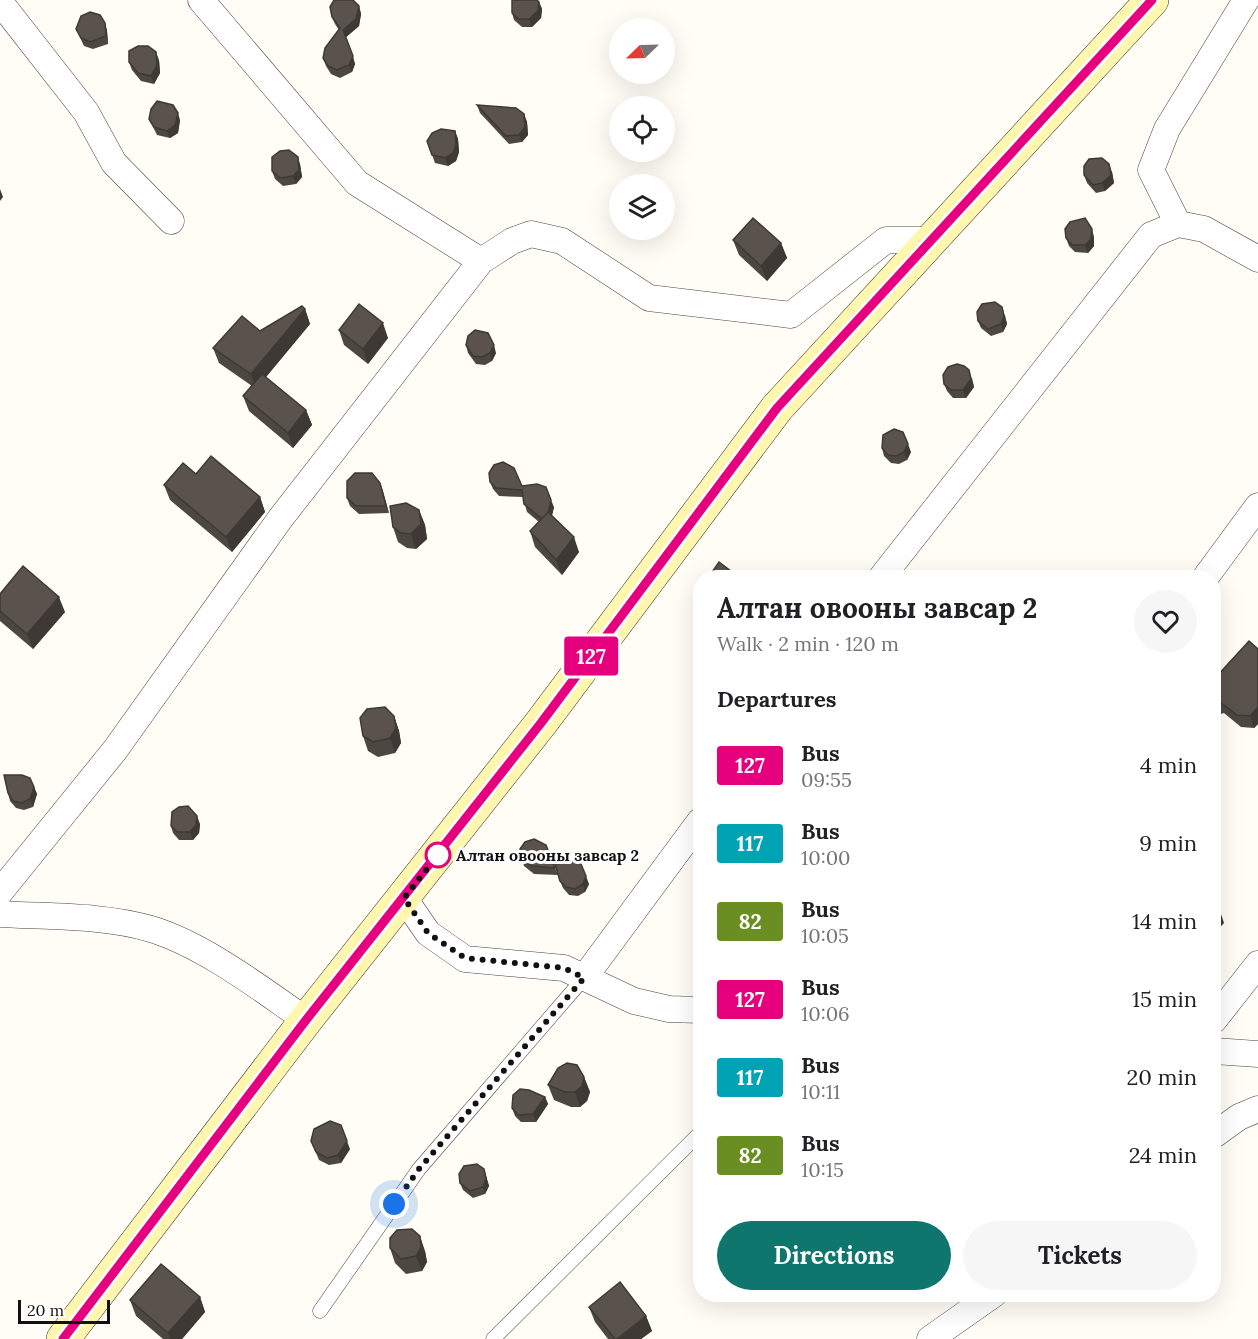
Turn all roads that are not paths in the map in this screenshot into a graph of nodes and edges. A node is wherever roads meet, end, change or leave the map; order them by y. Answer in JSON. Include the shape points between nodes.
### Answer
{"nodes":[{"id":1,"x":201,"y":0,"type":"edge"},
{"id":2,"x":1152,"y":0,"type":"edge"},
{"id":3,"x":1246,"y":0,"type":"edge"},
{"id":4,"x":0,"y":2,"type":"edge"},
{"id":5,"x":171,"y":221,"type":"dead end"},
{"id":6,"x":1178,"y":224,"type":"junction"},
{"id":7,"x":929,"y":240,"type":"junction"},
{"id":8,"x":1258,"y":259,"type":"edge"},
{"id":9,"x":482,"y":261,"type":"junction"},
{"id":10,"x":1258,"y":506,"type":"edge"},
{"id":11,"x":887,"y":570,"type":"edge"},
{"id":12,"x":1211,"y":570,"type":"edge"},
{"id":13,"x":693,"y":830,"type":"edge"},
{"id":14,"x":0,"y":892,"type":"edge"},
{"id":15,"x":404,"y":898,"type":"junction"},
{"id":16,"x":0,"y":914,"type":"edge"},
{"id":17,"x":1258,"y":964,"type":"edge"},
{"id":18,"x":584,"y":978,"type":"junction"},
{"id":19,"x":693,"y":1010,"type":"edge"},
{"id":20,"x":1221,"y":1011,"type":"edge"},
{"id":21,"x":306,"y":1020,"type":"junction"},
{"id":22,"x":1221,"y":1051,"type":"edge"},
{"id":23,"x":1258,"y":1054,"type":"edge"},
{"id":24,"x":1258,"y":1109,"type":"edge"},
{"id":25,"x":1221,"y":1130,"type":"edge"},
{"id":26,"x":693,"y":1140,"type":"edge"},
{"id":27,"x":983,"y":1302,"type":"edge"},
{"id":28,"x":320,"y":1311,"type":"dead end"},
{"id":29,"x":63,"y":1339,"type":"edge"},
{"id":30,"x":493,"y":1339,"type":"edge"},
{"id":31,"x":930,"y":1339,"type":"edge"}],
"edges":[{"from":1,"to":9,"type":"street","via":[[357,183]]},
{"from":2,"to":7,"type":"main road"},
{"from":3,"to":6,"type":"street","via":[[1167,129],[1150,170]]},
{"from":4,"to":5,"type":"street","via":[[86,112],[114,163]]},
{"from":6,"to":8,"type":"street","via":[[1204,229]]},
{"from":6,"to":11,"type":"street","via":[[1151,235]]},
{"from":7,"to":9,"type":"street","via":[[886,240],[791,315],[649,298],[562,241],[531,234],[512,241]]},
{"from":7,"to":15,"type":"main road","via":[[777,408],[548,714]]},
{"from":9,"to":14,"type":"street","via":[[280,519],[115,750]]},
{"from":10,"to":12,"type":"street"},
{"from":13,"to":18,"type":"street"},
{"from":15,"to":18,"type":"street","via":[[428,933],[465,958],[564,968]]},
{"from":15,"to":21,"type":"main road"},
{"from":16,"to":21,"type":"street","via":[[109,921],[151,928],[236,972]]},
{"from":17,"to":20,"type":"street"},
{"from":18,"to":19,"type":"street","via":[[634,1001]]},
{"from":18,"to":28,"type":"lane","via":[[419,1169]]},
{"from":21,"to":29,"type":"main road"},
{"from":22,"to":23,"type":"street"},
{"from":24,"to":25,"type":"street","via":[[1239,1116]]},
{"from":26,"to":30,"type":"lane"},
{"from":27,"to":31,"type":"street"}]}
